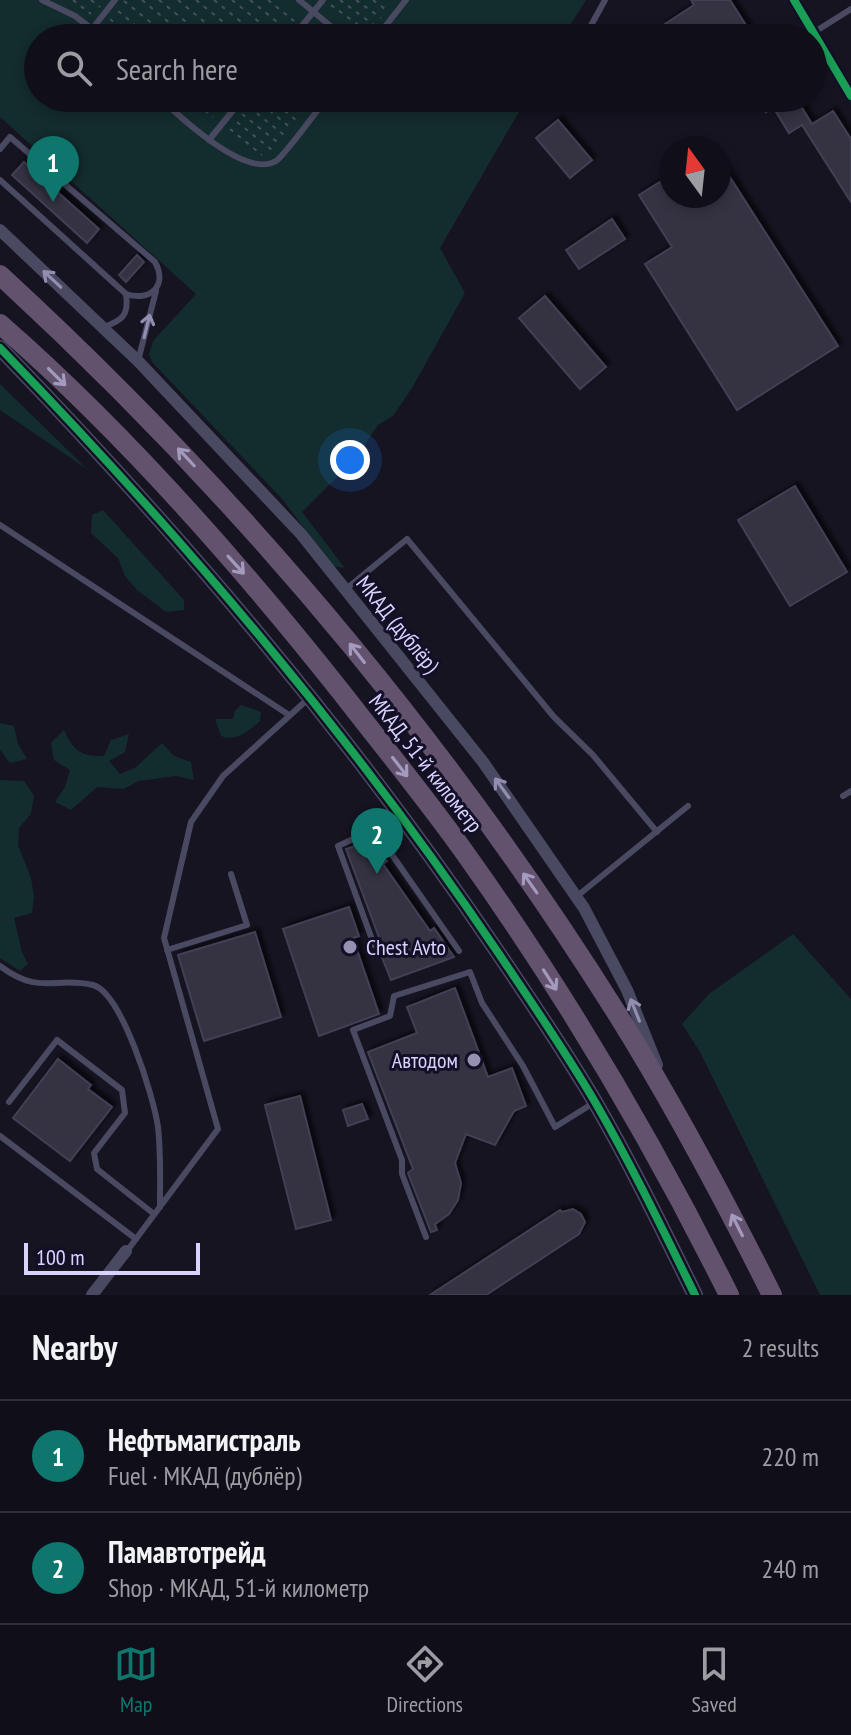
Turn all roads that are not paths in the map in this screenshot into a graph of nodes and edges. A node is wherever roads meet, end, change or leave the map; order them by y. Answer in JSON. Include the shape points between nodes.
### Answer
{"nodes":[{"id":1,"x":42,"y":0,"type":"edge"},
{"id":2,"x":299,"y":0,"type":"edge"},
{"id":3,"x":323,"y":0,"type":"edge"},
{"id":4,"x":406,"y":0,"type":"edge"},
{"id":5,"x":605,"y":0,"type":"edge"},
{"id":6,"x":794,"y":0,"type":"edge"},
{"id":7,"x":113,"y":3,"type":"edge"},
{"id":8,"x":851,"y":9,"type":"edge"},
{"id":9,"x":313,"y":11,"type":"junction"},
{"id":10,"x":85,"y":24,"type":"edge"},
{"id":11,"x":96,"y":24,"type":"edge"},
{"id":12,"x":303,"y":24,"type":"edge"},
{"id":13,"x":328,"y":24,"type":"edge"},
{"id":14,"x":387,"y":24,"type":"edge"},
{"id":15,"x":592,"y":24,"type":"edge"},
{"id":16,"x":808,"y":24,"type":"edge"},
{"id":17,"x":827,"y":24,"type":"edge"},
{"id":18,"x":827,"y":56,"type":"edge"},
{"id":19,"x":851,"y":96,"type":"edge"},
{"id":20,"x":176,"y":112,"type":"edge"},
{"id":21,"x":232,"y":112,"type":"edge"},
{"id":22,"x":315,"y":112,"type":"edge"},
{"id":23,"x":209,"y":140,"type":"junction"},
{"id":24,"x":0,"y":149,"type":"edge"},
{"id":25,"x":0,"y":180,"type":"edge"},
{"id":26,"x":0,"y":230,"type":"edge"},
{"id":27,"x":0,"y":275,"type":"edge"},
{"id":28,"x":156,"y":290,"type":"junction"},
{"id":29,"x":126,"y":294,"type":"junction"},
{"id":30,"x":0,"y":324,"type":"edge"},
{"id":31,"x":104,"y":327,"type":"junction"},
{"id":32,"x":0,"y":348,"type":"edge"},
{"id":33,"x":138,"y":361,"type":"junction"},
{"id":34,"x":0,"y":525,"type":"edge"},
{"id":35,"x":345,"y":589,"type":"junction"},
{"id":36,"x":310,"y":696,"type":"junction"},
{"id":37,"x":289,"y":715,"type":"junction"},
{"id":38,"x":851,"y":791,"type":"edge"},
{"id":39,"x":843,"y":796,"type":"dead end"},
{"id":40,"x":688,"y":806,"type":"dead end"},
{"id":41,"x":398,"y":810,"type":"junction"},
{"id":42,"x":374,"y":829,"type":"junction"},
{"id":43,"x":657,"y":832,"type":"junction"},
{"id":44,"x":231,"y":874,"type":"dead end"},
{"id":45,"x":576,"y":897,"type":"junction"},
{"id":46,"x":374,"y":945,"type":"dead end"},
{"id":47,"x":167,"y":950,"type":"junction"},
{"id":48,"x":459,"y":951,"type":"dead end"},
{"id":49,"x":0,"y":966,"type":"edge"},
{"id":50,"x":9,"y":1102,"type":"dead end"},
{"id":51,"x":595,"y":1102,"type":"junction"},
{"id":52,"x":674,"y":1109,"type":"junction"},
{"id":53,"x":0,"y":1136,"type":"edge"},
{"id":54,"x":160,"y":1207,"type":"junction"},
{"id":55,"x":154,"y":1214,"type":"junction"},
{"id":56,"x":426,"y":1237,"type":"dead end"},
{"id":57,"x":136,"y":1239,"type":"junction"},
{"id":58,"x":126,"y":1251,"type":"joint"},
{"id":59,"x":92,"y":1295,"type":"edge"},
{"id":60,"x":695,"y":1295,"type":"edge"},
{"id":61,"x":729,"y":1295,"type":"edge"},
{"id":62,"x":772,"y":1295,"type":"edge"}],
"edges":[{"from":1,"to":10,"type":"lane"},
{"from":2,"to":9,"type":"lane"},
{"from":3,"to":9,"type":"lane"},
{"from":4,"to":14,"type":"lane"},
{"from":5,"to":15,"type":"lane"},
{"from":6,"to":16,"type":"street"},
{"from":7,"to":11,"type":"lane"},
{"from":8,"to":17,"type":"lane"},
{"from":9,"to":12,"type":"lane"},
{"from":9,"to":13,"type":"lane"},
{"from":18,"to":19,"type":"street"},
{"from":20,"to":23,"type":"lane"},
{"from":21,"to":23,"type":"lane"},
{"from":22,"to":23,"type":"lane","via":[[270,162],[226,152]]},
{"from":24,"to":28,"type":"lane","via":[[10,137],[155,262],[160,281]]},
{"from":25,"to":29,"type":"lane"},
{"from":31,"to":26,"type":"street","name":"МКАД (дублёр)","one_way":true},
{"from":52,"to":27,"type":"highway","name":"МКАД, 51-й километр","one_way":true,"via":[[580,956],[455,778],[320,607],[181,452]]},
{"from":28,"to":29,"type":"lane","via":[[146,297]]},
{"from":33,"to":28,"type":"lane","one_way":true},
{"from":29,"to":31,"type":"lane","via":[[124,315]]},
{"from":30,"to":61,"type":"highway","name":"МКАД, 51-й километр","one_way":true,"via":[[157,477],[291,629],[428,803],[549,979],[629,1108]]},
{"from":31,"to":33,"type":"street","name":"МКАД (дублёр)"},
{"from":32,"to":36,"type":"street","via":[[162,521]]},
{"from":33,"to":35,"type":"street","name":"МКАД (дублёр)","via":[[291,523]]},
{"from":34,"to":37,"type":"lane"},
{"from":35,"to":43,"type":"lane","via":[[407,539]]},
{"from":45,"to":35,"type":"street","name":"МКАД (дублёр)","one_way":true,"via":[[483,762]]},
{"from":36,"to":37,"type":"lane"},
{"from":36,"to":41,"type":"street"},
{"from":37,"to":47,"type":"lane","via":[[223,776],[191,822],[164,938]]},
{"from":38,"to":39,"type":"lane"},
{"from":40,"to":43,"type":"lane"},
{"from":41,"to":42,"type":"lane"},
{"from":41,"to":51,"type":"street"},
{"from":42,"to":46,"type":"lane","via":[[338,846]]},
{"from":42,"to":48,"type":"lane"},
{"from":43,"to":45,"type":"lane"},
{"from":44,"to":47,"type":"lane","via":[[247,925]]},
{"from":52,"to":45,"type":"street","name":"МКАД (дублёр)","one_way":true,"via":[[627,990]]},
{"from":47,"to":54,"type":"lane","via":[[218,1129]]},
{"from":49,"to":54,"type":"lane","via":[[31,984],[96,986],[118,1007],[157,1124]]},
{"from":50,"to":55,"type":"lane","via":[[57,1040],[122,1090],[125,1113],[94,1153],[97,1169]]},
{"from":51,"to":56,"type":"lane","via":[[555,1127],[482,1003],[470,972],[394,996],[390,1016],[353,1030]]},
{"from":51,"to":60,"type":"street"},
{"from":62,"to":52,"type":"highway","name":"МКАД, 51-й километр","one_way":true},
{"from":53,"to":57,"type":"lane"},
{"from":54,"to":55,"type":"lane"},
{"from":55,"to":57,"type":"lane"},
{"from":57,"to":58,"type":"lane"},
{"from":58,"to":59,"type":"street"}]}
